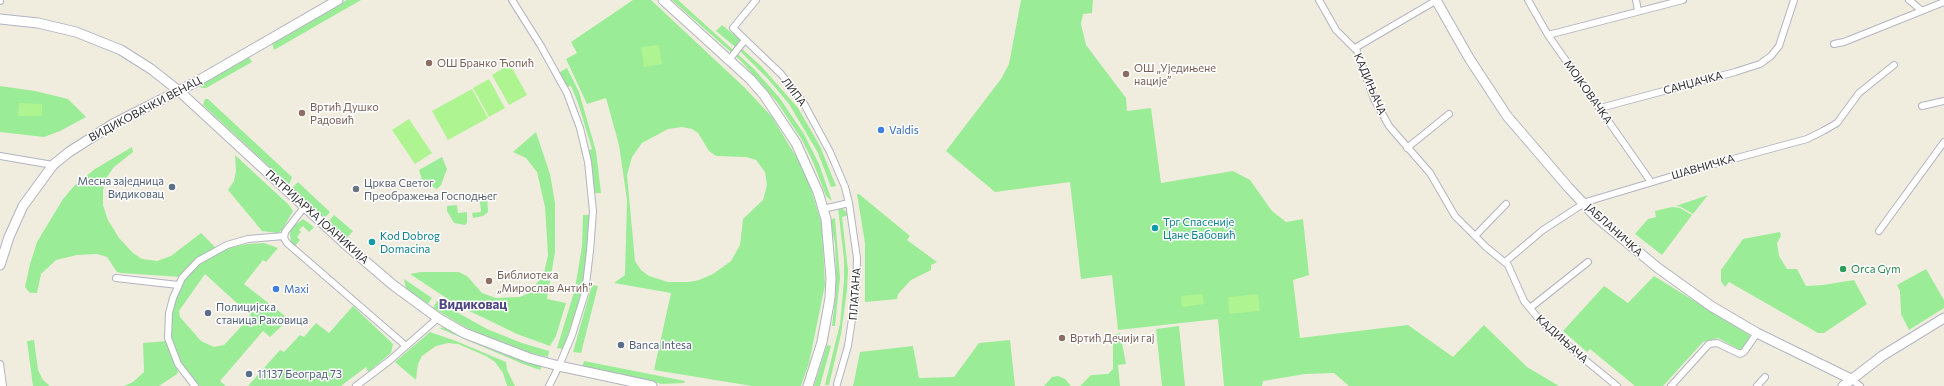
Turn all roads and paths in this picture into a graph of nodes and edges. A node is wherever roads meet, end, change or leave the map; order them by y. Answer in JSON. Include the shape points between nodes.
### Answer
{"nodes":[{"id":1,"x":338,"y":0,"type":"edge"},
{"id":2,"x":512,"y":0,"type":"edge"},
{"id":3,"x":663,"y":0,"type":"edge"},
{"id":4,"x":756,"y":0,"type":"edge"},
{"id":5,"x":1319,"y":0,"type":"edge"},
{"id":6,"x":1437,"y":0,"type":"edge"},
{"id":7,"x":1528,"y":0,"type":"edge"},
{"id":8,"x":1636,"y":0,"type":"edge"},
{"id":9,"x":1683,"y":0,"type":"edge"},
{"id":10,"x":1794,"y":0,"type":"edge"},
{"id":11,"x":1909,"y":0,"type":"edge"},
{"id":12,"x":1944,"y":2,"type":"edge"},
{"id":13,"x":1921,"y":10,"type":"junction"},
{"id":14,"x":1638,"y":11,"type":"junction"},
{"id":15,"x":0,"y":19,"type":"edge"},
{"id":16,"x":1548,"y":35,"type":"junction"},
{"id":17,"x":745,"y":40,"type":"junction"},
{"id":18,"x":1834,"y":44,"type":"dead end"},
{"id":19,"x":1355,"y":48,"type":"junction"},
{"id":20,"x":730,"y":60,"type":"junction"},
{"id":21,"x":1894,"y":65,"type":"dead end"},
{"id":22,"x":179,"y":91,"type":"junction"},
{"id":23,"x":1944,"y":101,"type":"edge"},
{"id":24,"x":1922,"y":106,"type":"dead end"},
{"id":25,"x":1600,"y":108,"type":"junction"},
{"id":26,"x":1449,"y":114,"type":"dead end"},
{"id":27,"x":1944,"y":142,"type":"edge"},
{"id":28,"x":1407,"y":148,"type":"junction"},
{"id":29,"x":0,"y":156,"type":"edge"},
{"id":30,"x":54,"y":165,"type":"junction"},
{"id":31,"x":1651,"y":182,"type":"junction"},
{"id":32,"x":849,"y":203,"type":"junction"},
{"id":33,"x":1583,"y":203,"type":"junction"},
{"id":34,"x":1506,"y":204,"type":"dead end"},
{"id":35,"x":304,"y":206,"type":"junction"},
{"id":36,"x":823,"y":209,"type":"junction"},
{"id":37,"x":1879,"y":231,"type":"dead end"},
{"id":38,"x":284,"y":236,"type":"junction"},
{"id":39,"x":1475,"y":236,"type":"junction"},
{"id":40,"x":1505,"y":262,"type":"junction"},
{"id":41,"x":1588,"y":262,"type":"dead end"},
{"id":42,"x":0,"y":265,"type":"edge"},
{"id":43,"x":116,"y":278,"type":"dead end"},
{"id":44,"x":178,"y":285,"type":"junction"},
{"id":45,"x":1530,"y":308,"type":"junction"},
{"id":46,"x":438,"y":318,"type":"junction"},
{"id":47,"x":1944,"y":318,"type":"edge"},
{"id":48,"x":1757,"y":334,"type":"junction"},
{"id":49,"x":406,"y":346,"type":"junction"},
{"id":50,"x":0,"y":364,"type":"edge"},
{"id":51,"x":559,"y":366,"type":"junction"},
{"id":52,"x":1765,"y":377,"type":"dead end"},
{"id":53,"x":1851,"y":379,"type":"junction"},
{"id":54,"x":838,"y":384,"type":"dead end"},
{"id":55,"x":4,"y":386,"type":"edge"},
{"id":56,"x":195,"y":386,"type":"edge"},
{"id":57,"x":356,"y":386,"type":"edge"},
{"id":58,"x":549,"y":386,"type":"edge"},
{"id":59,"x":652,"y":386,"type":"edge"},
{"id":60,"x":808,"y":386,"type":"edge"},
{"id":61,"x":1617,"y":386,"type":"edge"},
{"id":62,"x":1671,"y":386,"type":"edge"},
{"id":63,"x":1758,"y":386,"type":"edge"},
{"id":64,"x":1843,"y":386,"type":"edge"},
{"id":65,"x":1860,"y":386,"type":"edge"}],
"edges":[{"from":1,"to":22,"type":"main road","name":"ВИДИКОВАЧКИ ВЕНАЦ"},
{"from":2,"to":51,"type":"street","via":[[567,93],[580,128],[588,162],[593,211],[587,280],[579,314]]},
{"from":3,"to":20,"type":"main road"},
{"from":4,"to":17,"type":"street","name":"ЛИПА","via":[[733,28]]},
{"from":5,"to":19,"type":"street","name":"КАДИЊАЧА","via":[[1336,30]]},
{"from":6,"to":19,"type":"street"},
{"from":6,"to":33,"type":"main road","name":"ЈАБЛАНИЧКА","via":[[1472,64],[1507,116]]},
{"from":7,"to":16,"type":"street","name":"МОЈКОВАЧКА"},
{"from":8,"to":14,"type":"street"},
{"from":9,"to":14,"type":"street"},
{"from":10,"to":25,"type":"street","name":"САНЏАЧКА","via":[[1779,46],[1760,64]]},
{"from":11,"to":13,"type":"street"},
{"from":12,"to":13,"type":"street"},
{"from":13,"to":18,"type":"street"},
{"from":14,"to":16,"type":"street"},
{"from":15,"to":22,"type":"main road","name":"ПАТРИЈАРХА ЈОАНИКИЈА","via":[[50,25],[99,41],[138,60]]},
{"from":16,"to":25,"type":"street","name":"МОЈКОВАЧКА"},
{"from":17,"to":20,"type":"street"},
{"from":17,"to":32,"type":"street","name":"ЛИПА","via":[[781,74],[802,102],[830,152]]},
{"from":19,"to":28,"type":"street","name":"КАДИЊАЧА","via":[[1380,113]]},
{"from":20,"to":36,"type":"main road","via":[[764,95],[796,143]]},
{"from":21,"to":31,"type":"street","name":"ШАВНИЧКА","via":[[1859,93],[1837,123],[1807,139]]},
{"from":22,"to":30,"type":"main road","name":"ВИДИКОВАЧКИ ВЕНАЦ","via":[[95,135]]},
{"from":22,"to":35,"type":"main road","name":"ПАТРИЈАРХА ЈОАНИКИЈА"},
{"from":23,"to":24,"type":"street"},
{"from":25,"to":31,"type":"street","name":"МОЈКОВАЧКА"},
{"from":26,"to":28,"type":"street"},
{"from":27,"to":37,"type":"street"},
{"from":28,"to":39,"type":"street","name":"КАДИЊАЧА","via":[[1430,173],[1455,216]]},
{"from":29,"to":30,"type":"street"},
{"from":30,"to":42,"type":"main road","name":"ВИДИКОВАЧКИ ВЕНАЦ","via":[[19,213]]},
{"from":31,"to":33,"type":"street","name":"ШАВНИЧКА"},
{"from":32,"to":36,"type":"street"},
{"from":32,"to":54,"type":"street","name":"ПЛАТАНА","via":[[857,258],[856,292],[848,346]]},
{"from":33,"to":40,"type":"street","name":"ШАВНИЧКА","via":[[1543,230]]},
{"from":33,"to":48,"type":"main road","name":"ЈАБЛАНИЧКА","via":[[1669,277]]},
{"from":34,"to":39,"type":"street"},
{"from":35,"to":38,"type":"street","via":[[288,226]]},
{"from":35,"to":46,"type":"main road","name":"ПАТРИЈАРХА ЈОАНИКИЈА","via":[[393,285]]},
{"from":36,"to":60,"type":"main road","via":[[830,254],[830,298],[822,342]]},
{"from":38,"to":44,"type":"street","via":[[248,239],[218,248],[192,266]]},
{"from":38,"to":49,"type":"street","via":[[287,243]]},
{"from":39,"to":40,"type":"street","name":"КАДИЊАЧА"},
{"from":40,"to":45,"type":"street","name":"КАДИЊАЧА"},
{"from":41,"to":45,"type":"street","name":"КАДИЊАЧА"},
{"from":43,"to":44,"type":"street"},
{"from":44,"to":56,"type":"street","via":[[169,313],[168,338],[178,364]]},
{"from":45,"to":61,"type":"street","name":"КАДИЊАЧА","via":[[1553,333]]},
{"from":46,"to":49,"type":"street"},
{"from":46,"to":51,"type":"main road","name":"ПАТРИЈАРХА ЈОАНИКИЈА","via":[[497,347]]},
{"from":47,"to":53,"type":"main road","via":[[1882,356]]},
{"from":48,"to":53,"type":"main road","name":"ЈАБЛАНИЧКА"},
{"from":48,"to":62,"type":"street","via":[[1740,354],[1717,343],[1709,344]]},
{"from":49,"to":57,"type":"street"},
{"from":50,"to":55,"type":"street"},
{"from":51,"to":58,"type":"street"},
{"from":51,"to":59,"type":"main road","name":"ПАТРИЈАРХА ЈОАНИКИЈА"},
{"from":52,"to":63,"type":"street"},
{"from":53,"to":64,"type":"main road"},
{"from":53,"to":65,"type":"street","name":"ЈАБЛАНИЧКА"}]}
